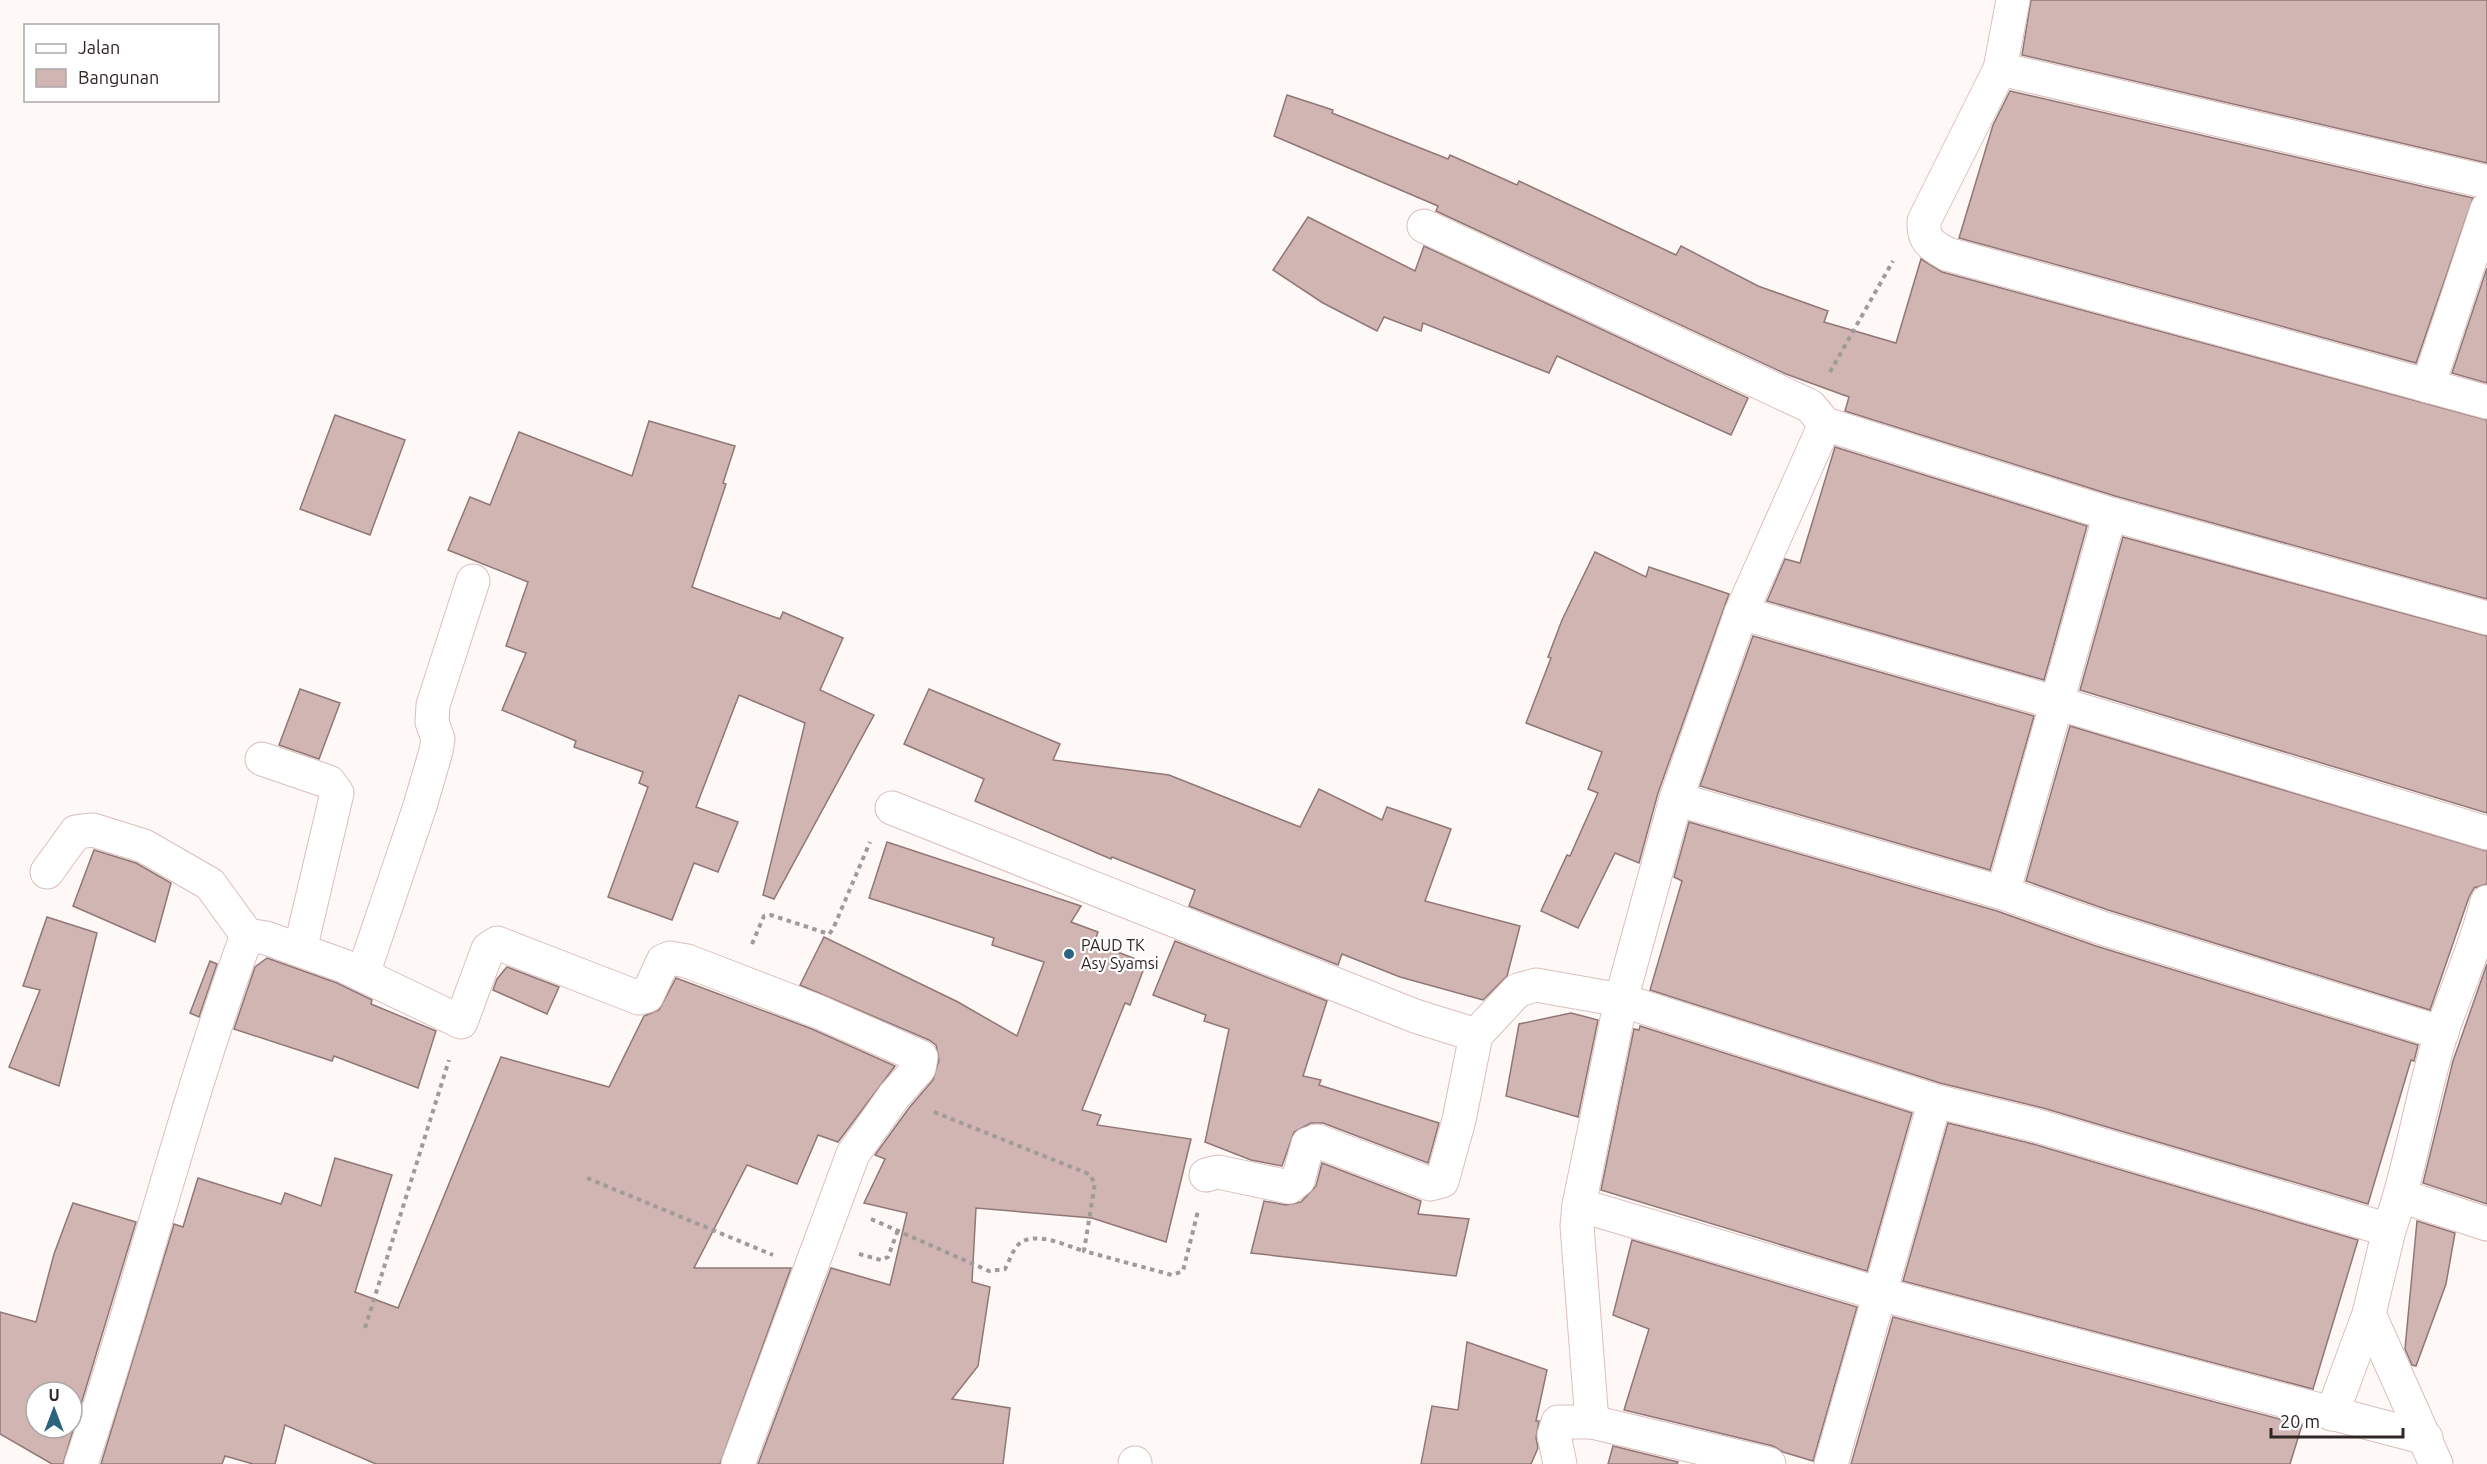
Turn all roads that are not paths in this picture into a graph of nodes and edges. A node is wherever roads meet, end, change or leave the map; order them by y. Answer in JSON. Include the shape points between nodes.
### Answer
{"nodes":[{"id":1,"x":2013,"y":0,"type":"edge"},
{"id":2,"x":2001,"y":69,"type":"junction"},
{"id":3,"x":2487,"y":182,"type":"edge"},
{"id":4,"x":2487,"y":209,"type":"edge"},
{"id":5,"x":1424,"y":226,"type":"dead end"},
{"id":6,"x":2428,"y":386,"type":"junction"},
{"id":7,"x":2487,"y":402,"type":"edge"},
{"id":8,"x":1818,"y":415,"type":"junction"},
{"id":9,"x":2110,"y":514,"type":"junction"},
{"id":10,"x":473,"y":581,"type":"dead end"},
{"id":11,"x":1741,"y":613,"type":"junction"},
{"id":12,"x":2487,"y":618,"type":"edge"},
{"id":13,"x":2057,"y":704,"type":"junction"},
{"id":14,"x":262,"y":759,"type":"dead end"},
{"id":15,"x":1676,"y":800,"type":"junction"},
{"id":16,"x":892,"y":808,"type":"road end"},
{"id":17,"x":2487,"y":833,"type":"edge"},
{"id":18,"x":47,"y":872,"type":"dead end"},
{"id":19,"x":2003,"y":892,"type":"junction"},
{"id":20,"x":2487,"y":902,"type":"edge"},
{"id":21,"x":247,"y":935,"type":"junction"},
{"id":22,"x":300,"y":950,"type":"junction"},
{"id":23,"x":363,"y":974,"type":"junction"},
{"id":24,"x":1621,"y":1000,"type":"junction"},
{"id":25,"x":2442,"y":1032,"type":"junction"},
{"id":26,"x":1476,"y":1035,"type":"junction"},
{"id":27,"x":1935,"y":1101,"type":"junction"},
{"id":28,"x":1206,"y":1175,"type":"road end"},
{"id":29,"x":2401,"y":1196,"type":"junction"},
{"id":30,"x":1579,"y":1205,"type":"junction"},
{"id":31,"x":2487,"y":1224,"type":"edge"},
{"id":32,"x":2389,"y":1230,"type":"junction"},
{"id":33,"x":1880,"y":1294,"type":"junction"},
{"id":34,"x":2369,"y":1314,"type":"junction"},
{"id":35,"x":2332,"y":1414,"type":"junction"},
{"id":36,"x":1578,"y":1421,"type":"junction"},
{"id":37,"x":2431,"y":1451,"type":"edge"},
{"id":38,"x":81,"y":1464,"type":"edge"},
{"id":39,"x":738,"y":1464,"type":"edge"},
{"id":40,"x":1560,"y":1464,"type":"edge"},
{"id":41,"x":1769,"y":1464,"type":"edge"},
{"id":42,"x":1831,"y":1464,"type":"edge"}],
"edges":[{"from":1,"to":2,"type":"street"},
{"from":2,"to":3,"type":"street"},
{"from":2,"to":6,"type":"street","via":[[1924,221],[1929,244],[1947,254]]},
{"from":4,"to":6,"type":"street"},
{"from":5,"to":8,"type":"street"},
{"from":6,"to":7,"type":"street"},
{"from":8,"to":9,"type":"street"},
{"from":8,"to":11,"type":"street"},
{"from":9,"to":12,"type":"street"},
{"from":9,"to":13,"type":"street"},
{"from":10,"to":23,"type":"street","via":[[433,705],[432,722],[438,739],[420,806]]},
{"from":11,"to":13,"type":"street"},
{"from":11,"to":15,"type":"street"},
{"from":13,"to":17,"type":"street"},
{"from":13,"to":19,"type":"street"},
{"from":14,"to":22,"type":"street","via":[[329,782],[337,793]]},
{"from":15,"to":19,"type":"street"},
{"from":15,"to":24,"type":"street"},
{"from":16,"to":26,"type":"street","via":[[1415,1016]]},
{"from":18,"to":21,"type":"street","via":[[76,832],[93,830],[144,846],[210,885]]},
{"from":19,"to":25,"type":"street","via":[[2102,928]]},
{"from":20,"to":25,"type":"street"},
{"from":21,"to":22,"type":"street"},
{"from":21,"to":38,"type":"street","via":[[183,1126],[135,1298]]},
{"from":22,"to":23,"type":"street"},
{"from":23,"to":39,"type":"street","via":[[461,1022],[488,949],[497,943],[639,998],[647,996],[658,968],[670,958],[819,1012],[921,1057],[919,1068],[853,1154]]},
{"from":24,"to":26,"type":"street","via":[[1536,985],[1518,990]]},
{"from":24,"to":27,"type":"street"},
{"from":24,"to":30,"type":"street"},
{"from":25,"to":29,"type":"street"},
{"from":26,"to":28,"type":"street","via":[[1442,1180],[1430,1184],[1317,1141],[1308,1144],[1298,1180],[1289,1187],[1218,1172]]},
{"from":27,"to":32,"type":"street","via":[[2038,1126]]},
{"from":27,"to":33,"type":"street"},
{"from":29,"to":31,"type":"street"},
{"from":29,"to":32,"type":"street"},
{"from":30,"to":33,"type":"street"},
{"from":30,"to":36,"type":"street"},
{"from":32,"to":34,"type":"street"},
{"from":33,"to":35,"type":"street"},
{"from":33,"to":42,"type":"street"},
{"from":34,"to":35,"type":"street"},
{"from":34,"to":37,"type":"street"},
{"from":35,"to":37,"type":"street"},
{"from":36,"to":40,"type":"street","via":[[1558,1422],[1554,1435]]},
{"from":36,"to":41,"type":"street"}]}
